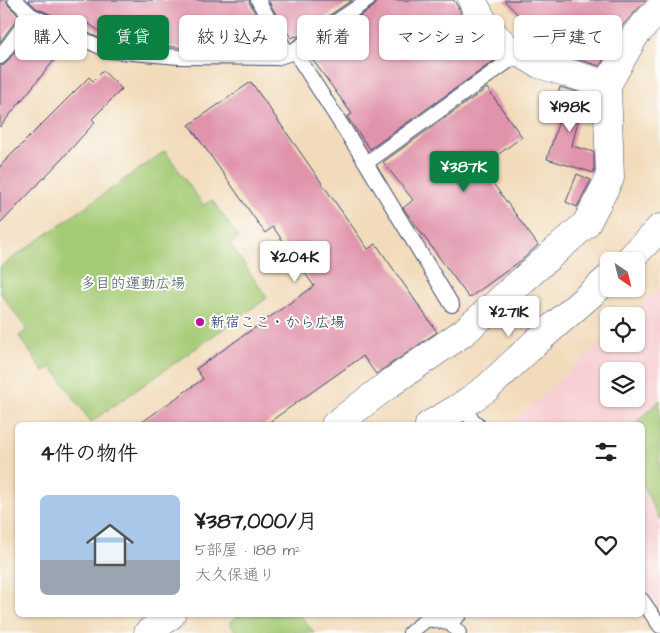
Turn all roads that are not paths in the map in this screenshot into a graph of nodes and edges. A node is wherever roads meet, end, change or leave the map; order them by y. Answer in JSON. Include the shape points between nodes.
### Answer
{"nodes":[{"id":1,"x":15,"y":0,"type":"edge"},
{"id":2,"x":258,"y":0,"type":"edge"},
{"id":3,"x":368,"y":0,"type":"edge"},
{"id":4,"x":472,"y":0,"type":"edge"},
{"id":5,"x":660,"y":8,"type":"edge"},
{"id":6,"x":31,"y":15,"type":"edge"},
{"id":7,"x":15,"y":37,"type":"edge"},
{"id":8,"x":87,"y":41,"type":"edge"},
{"id":9,"x":514,"y":50,"type":"edge"},
{"id":10,"x":291,"y":52,"type":"junction"},
{"id":11,"x":0,"y":57,"type":"edge"},
{"id":12,"x":514,"y":57,"type":"edge"},
{"id":13,"x":532,"y":60,"type":"edge"},
{"id":14,"x":607,"y":85,"type":"junction"},
{"id":15,"x":366,"y":163,"type":"junction"},
{"id":16,"x":660,"y":228,"type":"edge"},
{"id":17,"x":637,"y":252,"type":"edge"},
{"id":18,"x":600,"y":286,"type":"edge"},
{"id":19,"x":452,"y":304,"type":"dead end"},
{"id":20,"x":469,"y":416,"type":"edge"},
{"id":21,"x":340,"y":422,"type":"edge"},
{"id":22,"x":442,"y":422,"type":"edge"},
{"id":23,"x":645,"y":604,"type":"edge"},
{"id":24,"x":168,"y":617,"type":"edge"},
{"id":25,"x":456,"y":624,"type":"edge"},
{"id":26,"x":660,"y":626,"type":"edge"},
{"id":27,"x":148,"y":633,"type":"edge"},
{"id":28,"x":410,"y":633,"type":"edge"}],
"edges":[{"from":1,"to":6,"type":"lane"},
{"from":2,"to":10,"type":"lane"},
{"from":3,"to":10,"type":"lane"},
{"from":4,"to":9,"type":"street","via":[[485,25],[506,47]]},
{"from":5,"to":14,"type":"street","via":[[636,35]]},
{"from":7,"to":11,"type":"lane"},
{"from":8,"to":10,"type":"lane","via":[[109,51],[179,57],[276,58]]},
{"from":10,"to":15,"type":"lane"},
{"from":12,"to":15,"type":"lane"},
{"from":13,"to":14,"type":"street"},
{"from":14,"to":21,"type":"street","via":[[610,178],[586,224],[464,332]]},
{"from":15,"to":19,"type":"lane"},
{"from":16,"to":17,"type":"street"},
{"from":18,"to":20,"type":"street","via":[[488,388]]},
{"from":20,"to":22,"type":"street"},
{"from":23,"to":26,"type":"lane"},
{"from":24,"to":27,"type":"street"},
{"from":25,"to":28,"type":"lane","via":[[427,619]]}]}
